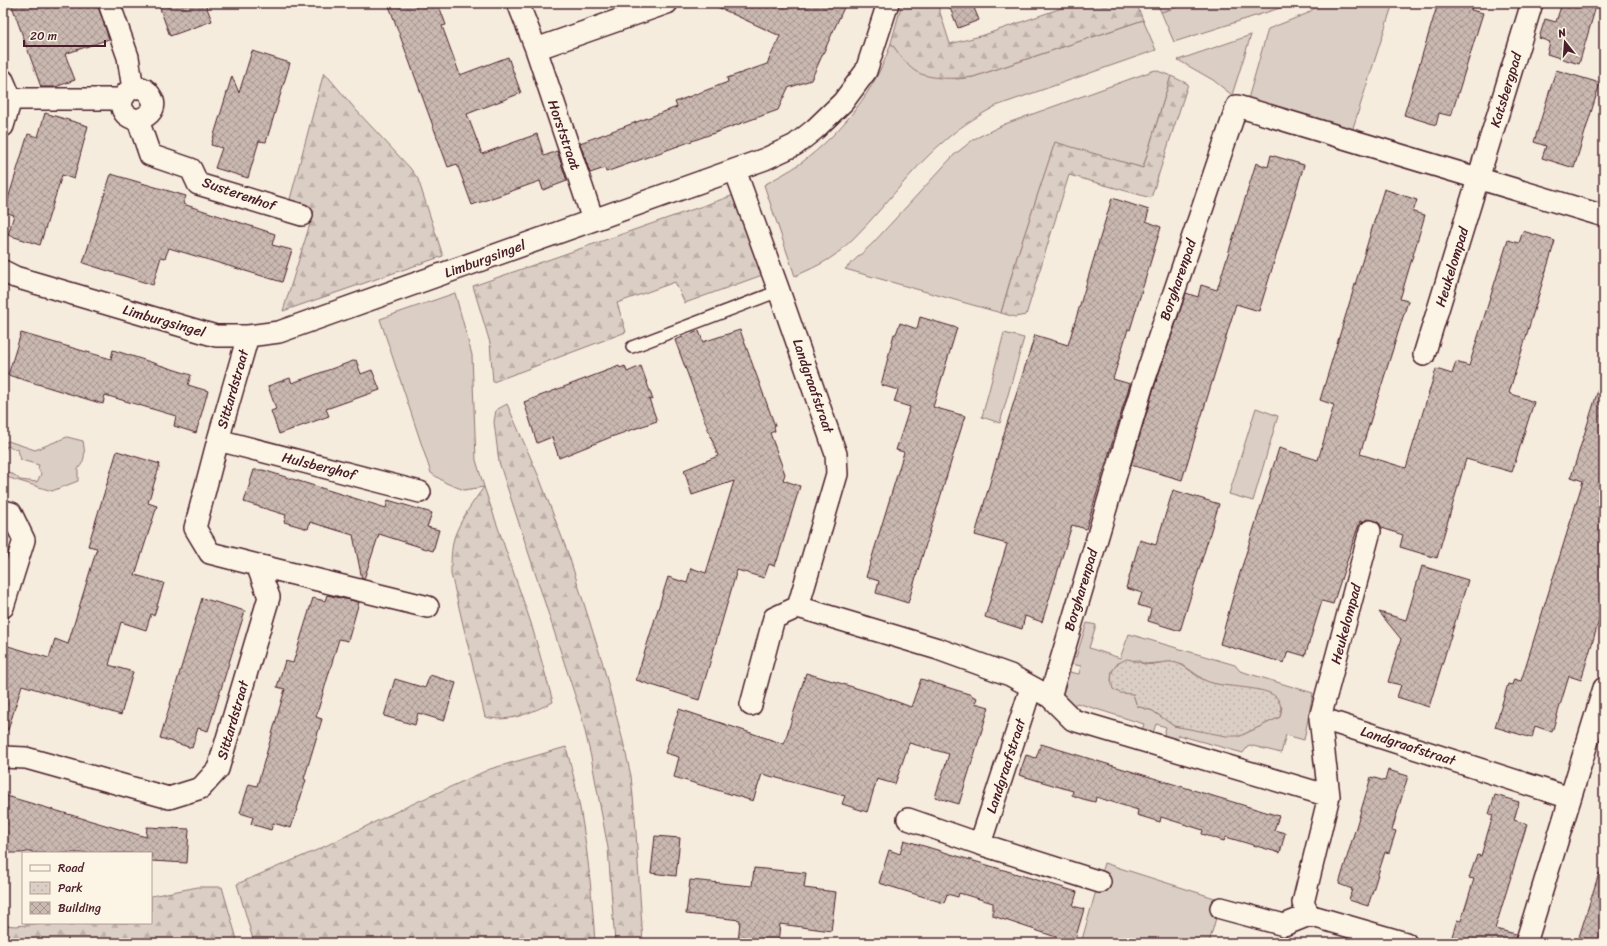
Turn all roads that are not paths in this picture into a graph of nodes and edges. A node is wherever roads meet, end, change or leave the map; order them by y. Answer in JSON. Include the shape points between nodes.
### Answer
{"nodes":[{"id":1,"x":109,"y":3,"type":"edge"},
{"id":2,"x":518,"y":3,"type":"edge"},
{"id":3,"x":667,"y":3,"type":"edge"},
{"id":4,"x":888,"y":3,"type":"edge"},
{"id":5,"x":1531,"y":9,"type":"edge"},
{"id":6,"x":536,"y":49,"type":"junction"},
{"id":7,"x":3,"y":80,"type":"edge"},
{"id":8,"x":127,"y":94,"type":"junction"},
{"id":9,"x":11,"y":99,"type":"junction"},
{"id":10,"x":138,"y":120,"type":"junction"},
{"id":11,"x":3,"y":126,"type":"edge"},
{"id":12,"x":735,"y":170,"type":"junction"},
{"id":13,"x":1480,"y":178,"type":"junction"},
{"id":14,"x":302,"y":215,"type":"dead end"},
{"id":15,"x":1604,"y":216,"type":"edge"},
{"id":16,"x":593,"y":220,"type":"junction"},
{"id":17,"x":3,"y":271,"type":"edge"},
{"id":18,"x":780,"y":292,"type":"junction"},
{"id":19,"x":248,"y":336,"type":"junction"},
{"id":20,"x":632,"y":347,"type":"dead end"},
{"id":21,"x":1424,"y":355,"type":"dead end"},
{"id":22,"x":218,"y":440,"type":"junction"},
{"id":23,"x":420,"y":492,"type":"dead end"},
{"id":24,"x":3,"y":511,"type":"edge"},
{"id":25,"x":1370,"y":531,"type":"dead end"},
{"id":26,"x":257,"y":565,"type":"junction"},
{"id":27,"x":3,"y":607,"type":"edge"},
{"id":28,"x":428,"y":607,"type":"dead end"},
{"id":29,"x":798,"y":607,"type":"junction"},
{"id":30,"x":1031,"y":688,"type":"junction"},
{"id":31,"x":1604,"y":688,"type":"edge"},
{"id":32,"x":1050,"y":698,"type":"junction"},
{"id":33,"x":751,"y":705,"type":"dead end"},
{"id":34,"x":1320,"y":718,"type":"junction"},
{"id":35,"x":3,"y":757,"type":"edge"},
{"id":36,"x":1329,"y":796,"type":"junction"},
{"id":37,"x":1570,"y":798,"type":"junction"},
{"id":38,"x":908,"y":819,"type":"dead end"},
{"id":39,"x":980,"y":844,"type":"junction"},
{"id":40,"x":1100,"y":882,"type":"dead end"},
{"id":41,"x":1222,"y":908,"type":"dead end"},
{"id":42,"x":1309,"y":915,"type":"junction"},
{"id":43,"x":1406,"y":943,"type":"edge"},
{"id":44,"x":1526,"y":943,"type":"edge"}],
"edges":[{"from":1,"to":8,"type":"street","via":[[128,58]]},
{"from":2,"to":6,"type":"street","name":"Horststraat"},
{"from":3,"to":6,"type":"street"},
{"from":4,"to":12,"type":"street","name":"Limburgsingel","via":[[866,71],[843,102],[795,145]]},
{"from":5,"to":13,"type":"street","name":"Katsbergpad"},
{"from":6,"to":16,"type":"street","name":"Horststraat"},
{"from":7,"to":9,"type":"street"},
{"from":8,"to":9,"type":"street"},
{"from":8,"to":10,"type":"street","via":[[122,107],[125,114]]},
{"from":8,"to":10,"type":"street","via":[[140,88],[148,92],[153,99],[153,109],[147,117]]},
{"from":9,"to":11,"type":"street"},
{"from":10,"to":14,"type":"street","name":"Susterenhof","via":[[150,155],[191,169],[198,184]]},
{"from":12,"to":16,"type":"street","name":"Limburgsingel"},
{"from":12,"to":18,"type":"street","name":"Landgraafstraat"},
{"from":13,"to":15,"type":"street"},
{"from":13,"to":21,"type":"street","name":"Heukelompad"},
{"from":13,"to":32,"type":"street","name":"Borgharenpad","via":[[1237,106],[1142,388]]},
{"from":16,"to":19,"type":"street","name":"Limburgsingel","via":[[279,332]]},
{"from":17,"to":19,"type":"street","name":"Limburgsingel","via":[[15,277],[216,336]]},
{"from":18,"to":20,"type":"lane"},
{"from":18,"to":29,"type":"street","name":"Landgraafstraat","via":[[836,454],[836,474]]},
{"from":19,"to":22,"type":"street","name":"Sittardstraat"},
{"from":22,"to":23,"type":"street","name":"Hulsberghof"},
{"from":22,"to":26,"type":"street","name":"Sittardstraat","via":[[195,528],[210,553]]},
{"from":24,"to":27,"type":"street","via":[[11,513],[24,540]]},
{"from":25,"to":34,"type":"street","name":"Heukelompad"},
{"from":26,"to":28,"type":"street","name":"Sittardstraat"},
{"from":26,"to":35,"type":"street","name":"Sittardstraat","via":[[269,598],[218,769],[201,788],[168,798],[26,758]]},
{"from":29,"to":30,"type":"street","via":[[938,649],[1010,674]]},
{"from":29,"to":33,"type":"street","via":[[774,618]]},
{"from":30,"to":32,"type":"street"},
{"from":30,"to":39,"type":"street","name":"Landgraafstraat"},
{"from":31,"to":37,"type":"street"},
{"from":32,"to":36,"type":"street","via":[[1073,720]]},
{"from":34,"to":36,"type":"street"},
{"from":34,"to":37,"type":"street","name":"Landgraafstraat"},
{"from":36,"to":42,"type":"street","via":[[1303,903]]},
{"from":37,"to":44,"type":"street"},
{"from":38,"to":39,"type":"street"},
{"from":39,"to":40,"type":"street"},
{"from":41,"to":42,"type":"street","via":[[1284,925]]},
{"from":42,"to":43,"type":"street"}]}
